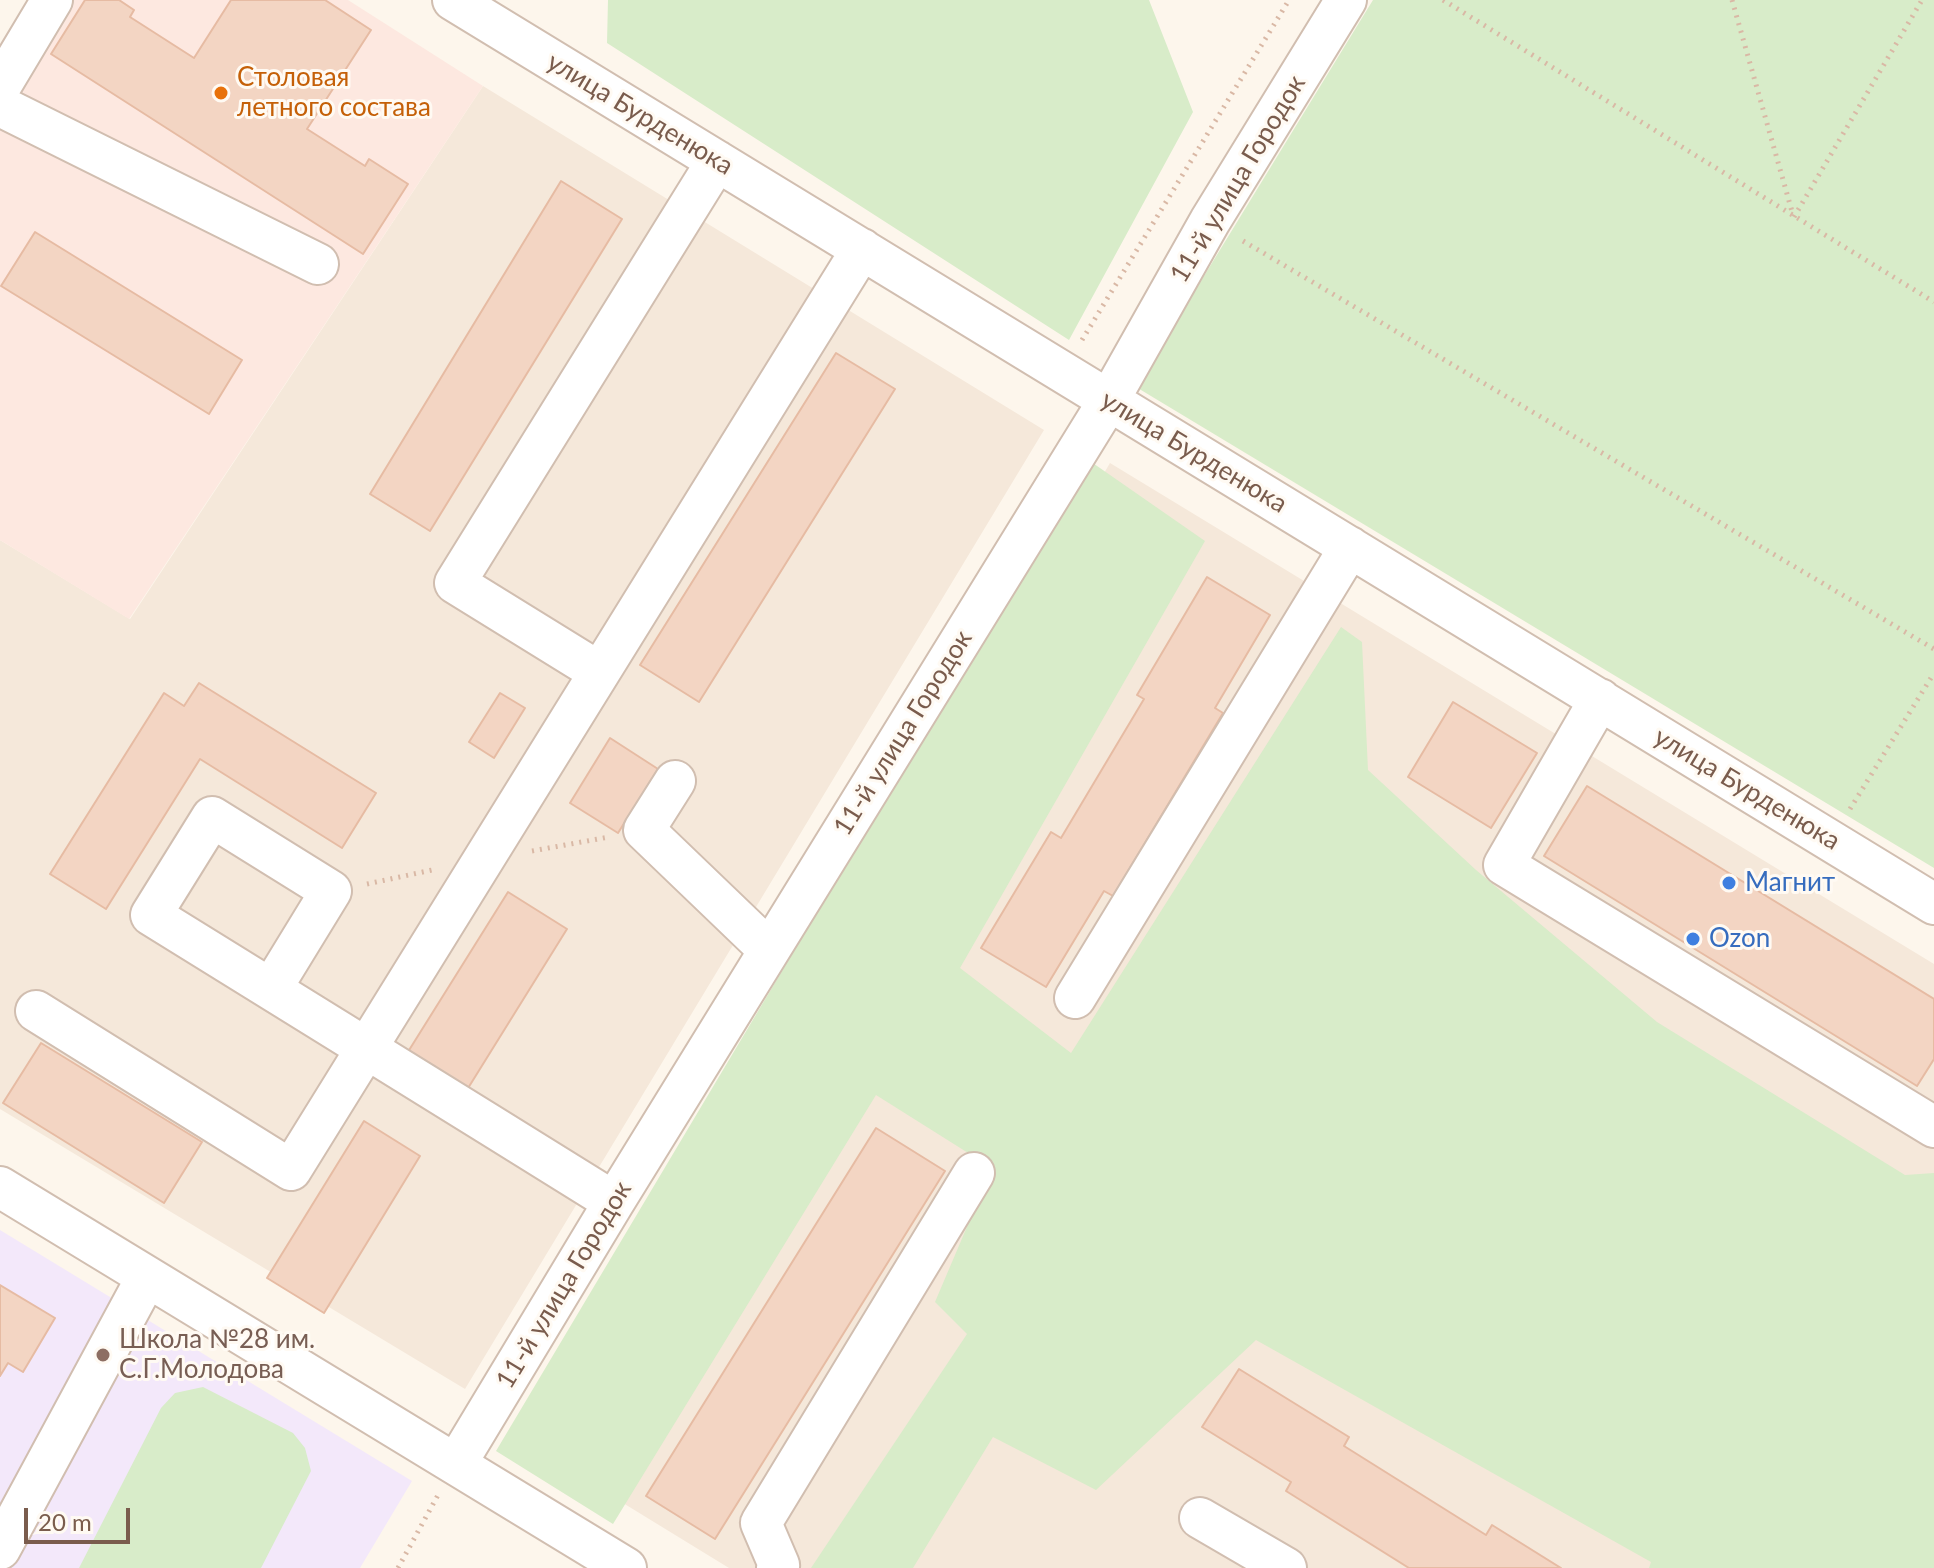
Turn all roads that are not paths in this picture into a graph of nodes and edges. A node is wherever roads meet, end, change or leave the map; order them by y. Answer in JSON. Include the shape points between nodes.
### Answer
{"nodes":[{"id":1,"x":52,"y":0,"type":"edge"},
{"id":2,"x":453,"y":0,"type":"edge"},
{"id":3,"x":1346,"y":0,"type":"edge"},
{"id":4,"x":0,"y":87,"type":"edge"},
{"id":5,"x":0,"y":106,"type":"edge"},
{"id":6,"x":717,"y":161,"type":"junction"},
{"id":7,"x":862,"y":249,"type":"junction"},
{"id":8,"x":318,"y":264,"type":"dead end"},
{"id":9,"x":1109,"y":400,"type":"junction"},
{"id":10,"x":1350,"y":547,"type":"junction"},
{"id":11,"x":599,"y":672,"type":"junction"},
{"id":12,"x":1600,"y":699,"type":"junction"},
{"id":13,"x":675,"y":781,"type":"dead end"},
{"id":14,"x":1934,"y":904,"type":"edge"},
{"id":15,"x":769,"y":950,"type":"junction"},
{"id":16,"x":271,"y":989,"type":"junction"},
{"id":17,"x":1075,"y":998,"type":"dead end"},
{"id":18,"x":36,"y":1011,"type":"dead end"},
{"id":19,"x":366,"y":1048,"type":"junction"},
{"id":20,"x":1934,"y":1127,"type":"edge"},
{"id":21,"x":974,"y":1173,"type":"dead end"},
{"id":22,"x":0,"y":1187,"type":"edge"},
{"id":23,"x":614,"y":1202,"type":"junction"},
{"id":24,"x":147,"y":1277,"type":"junction"},
{"id":25,"x":456,"y":1464,"type":"junction"},
{"id":26,"x":1200,"y":1518,"type":"dead end"},
{"id":27,"x":0,"y":1549,"type":"edge"},
{"id":28,"x":626,"y":1568,"type":"edge"},
{"id":29,"x":777,"y":1568,"type":"edge"},
{"id":30,"x":1286,"y":1568,"type":"edge"}],
"edges":[{"from":1,"to":4,"type":"street"},
{"from":2,"to":6,"type":"street","name":"улица Бурденюка"},
{"from":3,"to":9,"type":"street","name":"11-й улица Городок","via":[[1210,221]]},
{"from":5,"to":8,"type":"street"},
{"from":6,"to":7,"type":"street","name":"улица Бурденюка"},
{"from":6,"to":11,"type":"street","via":[[455,583]]},
{"from":7,"to":9,"type":"street","name":"улица Бурденюка"},
{"from":7,"to":11,"type":"street"},
{"from":9,"to":10,"type":"street","name":"улица Бурденюка"},
{"from":9,"to":15,"type":"street","name":"11-й улица Городок"},
{"from":10,"to":12,"type":"street","name":"улица Бурденюка"},
{"from":10,"to":17,"type":"street"},
{"from":11,"to":19,"type":"street"},
{"from":12,"to":14,"type":"street","name":"улица Бурденюка"},
{"from":12,"to":20,"type":"street","via":[[1504,865]]},
{"from":13,"to":15,"type":"street","via":[[644,830]]},
{"from":15,"to":23,"type":"street","name":"11-й улица Городок"},
{"from":16,"to":16,"type":"street","via":[[331,891],[212,817],[151,915]]},
{"from":16,"to":19,"type":"street"},
{"from":18,"to":19,"type":"street","via":[[291,1170]]},
{"from":19,"to":23,"type":"street"},
{"from":21,"to":29,"type":"street","via":[[761,1523]]},
{"from":22,"to":24,"type":"street"},
{"from":23,"to":25,"type":"street","name":"11-й улица Городок"},
{"from":24,"to":25,"type":"street"},
{"from":24,"to":27,"type":"street"},
{"from":25,"to":28,"type":"street"},
{"from":26,"to":30,"type":"street"}]}
